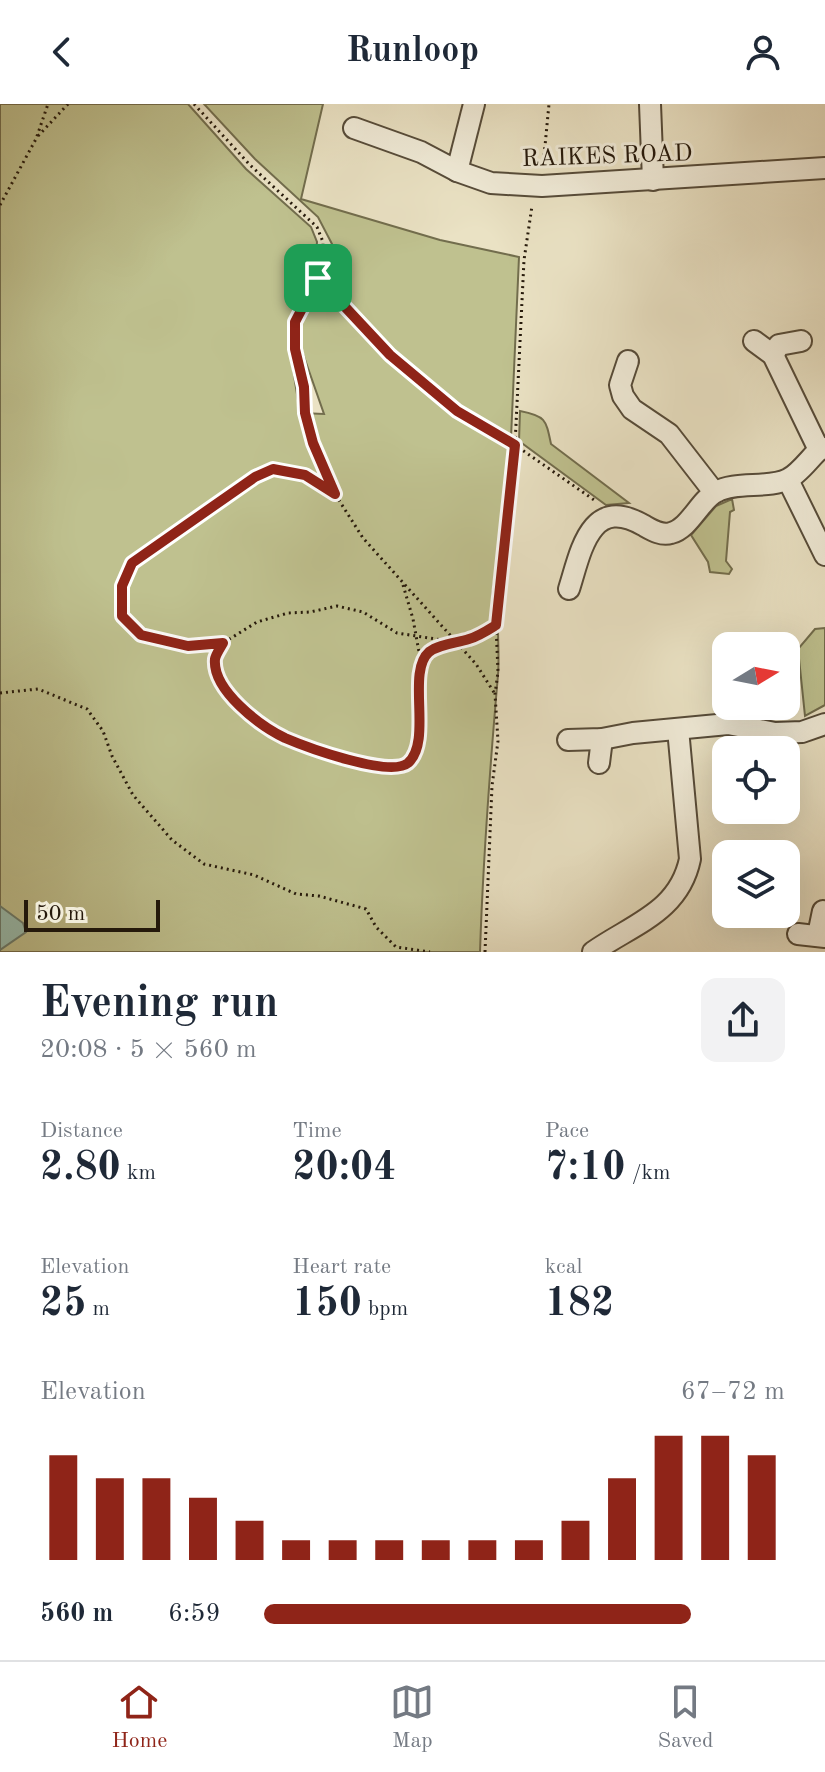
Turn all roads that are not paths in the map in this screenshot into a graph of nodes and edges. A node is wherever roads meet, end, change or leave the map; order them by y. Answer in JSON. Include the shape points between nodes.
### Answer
{"nodes":[{"id":1,"x":474,"y":104,"type":"edge"},
{"id":2,"x":650,"y":104,"type":"edge"},
{"id":3,"x":361,"y":154,"type":"dead end"},
{"id":4,"x":825,"y":168,"type":"edge"},
{"id":5,"x":457,"y":171,"type":"junction"},
{"id":6,"x":653,"y":180,"type":"junction"},
{"id":7,"x":754,"y":341,"type":"dead end"},
{"id":8,"x":801,"y":341,"type":"dead end"},
{"id":9,"x":773,"y":355,"type":"junction"},
{"id":10,"x":628,"y":361,"type":"dead end"},
{"id":11,"x":822,"y":449,"type":"edge"},
{"id":12,"x":788,"y":480,"type":"junction"},
{"id":13,"x":714,"y":492,"type":"junction"},
{"id":14,"x":818,"y":554,"type":"edge"},
{"id":15,"x":569,"y":589,"type":"dead end"},
{"id":16,"x":825,"y":724,"type":"edge"},
{"id":17,"x":678,"y":729,"type":"junction"},
{"id":18,"x":602,"y":739,"type":"junction"},
{"id":19,"x":568,"y":740,"type":"dead end"},
{"id":20,"x":599,"y":763,"type":"dead end"},
{"id":21,"x":823,"y":911,"type":"dead end"},
{"id":22,"x":814,"y":935,"type":"edge"},
{"id":23,"x":593,"y":952,"type":"edge"}],
"edges":[{"from":1,"to":5,"type":"street"},
{"from":2,"to":6,"type":"street"},
{"from":3,"to":5,"type":"street","name":"RAIKES ROAD","via":[[361,131]]},
{"from":4,"to":6,"type":"street","name":"RAIKES ROAD"},
{"from":5,"to":6,"type":"street","name":"RAIKES ROAD","via":[[491,183],[538,186]]},
{"from":7,"to":9,"type":"street"},
{"from":8,"to":9,"type":"street","via":[[779,345]]},
{"from":9,"to":11,"type":"street"},
{"from":10,"to":13,"type":"street","via":[[613,382],[632,409],[669,434]]},
{"from":11,"to":12,"type":"street"},
{"from":12,"to":13,"type":"street"},
{"from":12,"to":14,"type":"street"},
{"from":13,"to":15,"type":"street","via":[[668,534],[627,516],[604,519],[586,534],[584,569]]},
{"from":16,"to":17,"type":"street","via":[[775,733],[728,724]]},
{"from":17,"to":18,"type":"street"},
{"from":17,"to":23,"type":"street","via":[[687,875],[663,909]]},
{"from":18,"to":19,"type":"street"},
{"from":18,"to":20,"type":"street"},
{"from":21,"to":22,"type":"street"}]}
